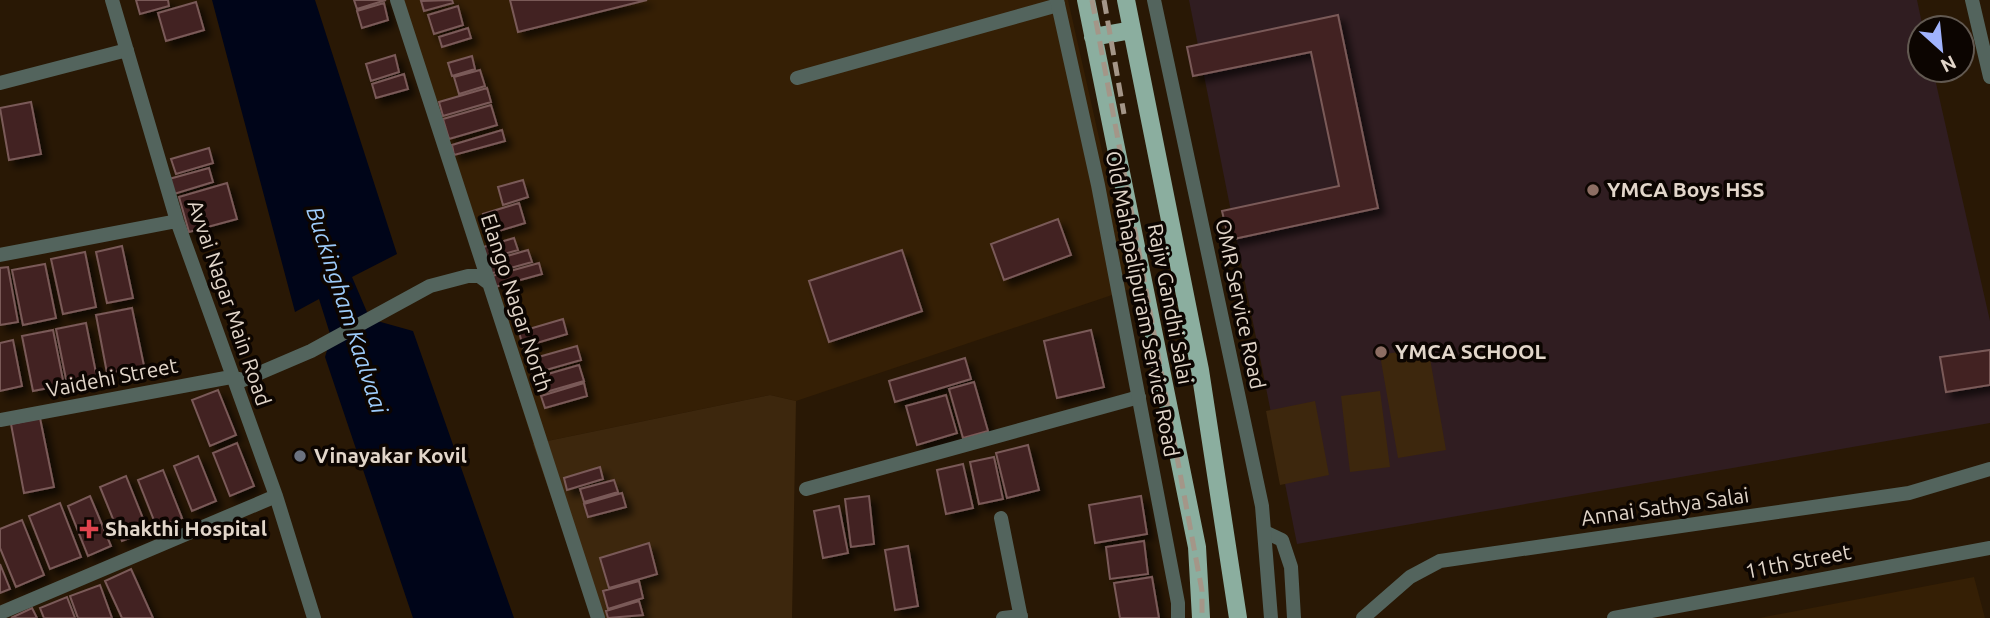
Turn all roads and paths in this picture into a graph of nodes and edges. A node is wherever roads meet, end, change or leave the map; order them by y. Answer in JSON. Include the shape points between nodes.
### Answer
{"nodes":[{"id":1,"x":112,"y":0,"type":"edge"},
{"id":2,"x":397,"y":0,"type":"edge"},
{"id":3,"x":1086,"y":0,"type":"edge"},
{"id":4,"x":1126,"y":0,"type":"edge"},
{"id":5,"x":1154,"y":0,"type":"edge"},
{"id":6,"x":1972,"y":0,"type":"edge"},
{"id":7,"x":1057,"y":3,"type":"edge"},
{"id":8,"x":1132,"y":30,"type":"junction"},
{"id":9,"x":1093,"y":37,"type":"junction"},
{"id":10,"x":127,"y":50,"type":"junction"},
{"id":11,"x":1990,"y":77,"type":"edge"},
{"id":12,"x":797,"y":78,"type":"dead end"},
{"id":13,"x":0,"y":83,"type":"edge"},
{"id":14,"x":177,"y":221,"type":"junction"},
{"id":15,"x":0,"y":255,"type":"edge"},
{"id":16,"x":486,"y":282,"type":"junction"},
{"id":17,"x":231,"y":377,"type":"junction"},
{"id":18,"x":1139,"y":397,"type":"junction"},
{"id":19,"x":0,"y":420,"type":"edge"},
{"id":20,"x":1990,"y":469,"type":"edge"},
{"id":21,"x":806,"y":489,"type":"dead end"},
{"id":22,"x":276,"y":496,"type":"junction"},
{"id":23,"x":1001,"y":518,"type":"dead end"},
{"id":24,"x":1266,"y":533,"type":"junction"},
{"id":25,"x":1990,"y":548,"type":"edge"},
{"id":26,"x":0,"y":613,"type":"edge"},
{"id":27,"x":1021,"y":617,"type":"edge"},
{"id":28,"x":314,"y":618,"type":"edge"},
{"id":29,"x":598,"y":618,"type":"edge"},
{"id":30,"x":1003,"y":618,"type":"edge"},
{"id":31,"x":1178,"y":618,"type":"edge"},
{"id":32,"x":1201,"y":618,"type":"edge"},
{"id":33,"x":1238,"y":618,"type":"edge"},
{"id":34,"x":1271,"y":618,"type":"edge"},
{"id":35,"x":1294,"y":618,"type":"edge"},
{"id":36,"x":1363,"y":618,"type":"edge"},
{"id":37,"x":1614,"y":618,"type":"edge"}],
"edges":[{"from":1,"to":10,"type":"street","name":"Avvai Nagar Main Road"},
{"from":2,"to":16,"type":"street","name":"Elango Nagar North"},
{"from":3,"to":9,"type":"main road","name":"Rajiv Gandhi Salai"},
{"from":4,"to":8,"type":"main road","name":"Rajiv Gandhi Salai"},
{"from":5,"to":24,"type":"street","name":"OMR Service Road"},
{"from":6,"to":11,"type":"street"},
{"from":7,"to":12,"type":"street"},
{"from":7,"to":18,"type":"street","name":"Old Mahapalipuram Service Road"},
{"from":8,"to":9,"type":"main road"},
{"from":8,"to":33,"type":"main road","name":"Rajiv Gandhi Salai","via":[[1200,370]]},
{"from":9,"to":32,"type":"main road","name":"Rajiv Gandhi Salai","via":[[1197,547]]},
{"from":10,"to":13,"type":"street"},
{"from":10,"to":14,"type":"street","name":"Avvai Nagar Main Road"},
{"from":14,"to":15,"type":"street"},
{"from":14,"to":17,"type":"street","name":"Avvai Nagar Main Road"},
{"from":16,"to":17,"type":"street","name":"Vaidehi Street","via":[[468,276],[430,286],[311,351],[243,380]]},
{"from":16,"to":29,"type":"street","name":"Elango Nagar North"},
{"from":17,"to":19,"type":"street","name":"Vaidehi Street"},
{"from":17,"to":22,"type":"street","name":"Avvai Nagar Main Road"},
{"from":18,"to":21,"type":"street"},
{"from":18,"to":31,"type":"street","name":"Old Mahapalipuram Service Road"},
{"from":20,"to":36,"type":"street","name":"Annai Sathya Salai","via":[[1909,492],[1440,561],[1410,577]]},
{"from":22,"to":26,"type":"street"},
{"from":22,"to":28,"type":"street","name":"Avvai Nagar Main Road"},
{"from":23,"to":27,"type":"street"},
{"from":24,"to":34,"type":"street","name":"OMR Service Road"},
{"from":24,"to":35,"type":"street","via":[[1282,540],[1291,567]]},
{"from":25,"to":37,"type":"street","name":"11th Street"},
{"from":27,"to":30,"type":"street"}]}
